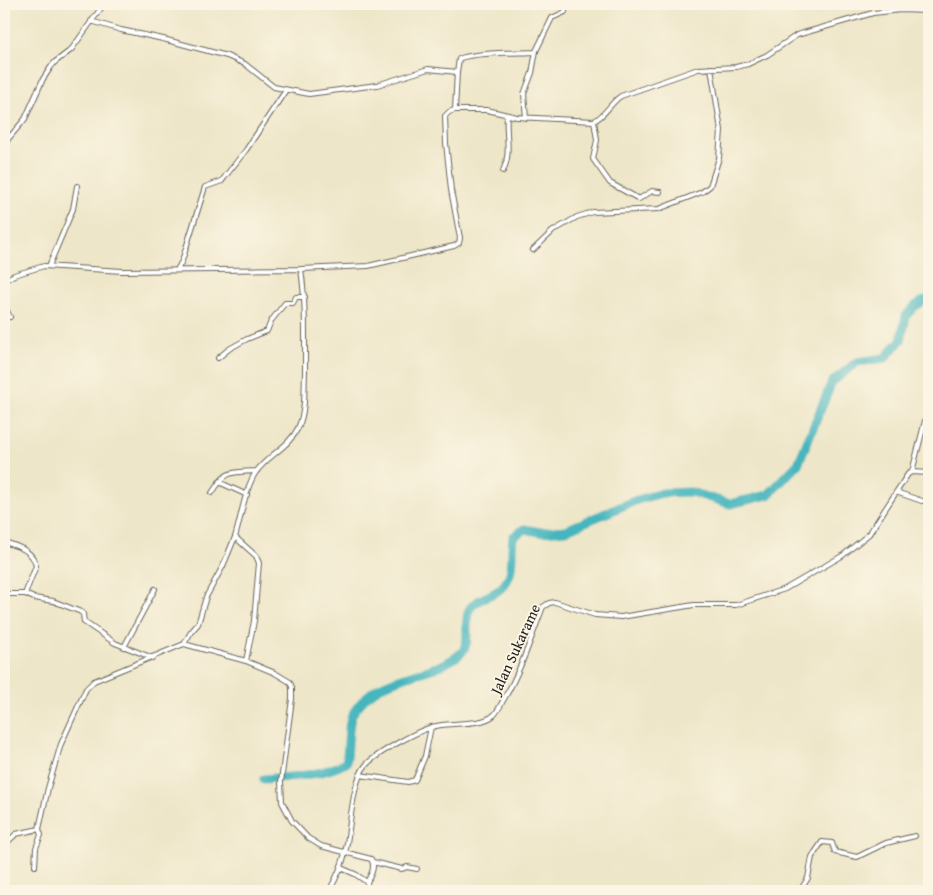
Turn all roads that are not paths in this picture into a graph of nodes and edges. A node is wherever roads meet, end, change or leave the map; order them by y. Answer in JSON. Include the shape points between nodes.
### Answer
{"nodes":[{"id":1,"x":104,"y":4,"type":"edge"},
{"id":2,"x":566,"y":4,"type":"edge"},
{"id":3,"x":929,"y":11,"type":"edge"},
{"id":4,"x":91,"y":21,"type":"junction"},
{"id":5,"x":536,"y":52,"type":"junction"},
{"id":6,"x":711,"y":68,"type":"junction"},
{"id":7,"x":457,"y":72,"type":"junction"},
{"id":8,"x":286,"y":90,"type":"junction"},
{"id":9,"x":455,"y":110,"type":"junction"},
{"id":10,"x":507,"y":116,"type":"junction"},
{"id":11,"x":526,"y":118,"type":"junction"},
{"id":12,"x":594,"y":121,"type":"junction"},
{"id":13,"x":4,"y":148,"type":"edge"},
{"id":14,"x":503,"y":171,"type":"dead end"},
{"id":15,"x":77,"y":186,"type":"dead end"},
{"id":16,"x":660,"y":192,"type":"dead end"},
{"id":17,"x":533,"y":250,"type":"dead end"},
{"id":18,"x":49,"y":266,"type":"junction"},
{"id":19,"x":302,"y":269,"type":"junction"},
{"id":20,"x":177,"y":270,"type":"junction"},
{"id":21,"x":4,"y":281,"type":"edge"},
{"id":22,"x":305,"y":297,"type":"junction"},
{"id":23,"x":4,"y":305,"type":"edge"},
{"id":24,"x":10,"y":317,"type":"dead end"},
{"id":25,"x":218,"y":358,"type":"dead end"},
{"id":26,"x":929,"y":362,"type":"edge"},
{"id":27,"x":929,"y":370,"type":"edge"},
{"id":28,"x":929,"y":405,"type":"edge"},
{"id":29,"x":257,"y":471,"type":"junction"},
{"id":30,"x":912,"y":472,"type":"junction"},
{"id":31,"x":929,"y":473,"type":"edge"},
{"id":32,"x":219,"y":482,"type":"junction"},
{"id":33,"x":896,"y":492,"type":"junction"},
{"id":34,"x":212,"y":493,"type":"dead end"},
{"id":35,"x":247,"y":495,"type":"junction"},
{"id":36,"x":922,"y":501,"type":"dead end"},
{"id":37,"x":235,"y":537,"type":"junction"},
{"id":38,"x":4,"y":542,"type":"edge"},
{"id":39,"x":155,"y":589,"type":"dead end"},
{"id":40,"x":4,"y":594,"type":"edge"},
{"id":41,"x":25,"y":594,"type":"junction"},
{"id":42,"x":184,"y":644,"type":"junction"},
{"id":43,"x":124,"y":647,"type":"junction"},
{"id":44,"x":153,"y":658,"type":"junction"},
{"id":45,"x":246,"y":661,"type":"junction"},
{"id":46,"x":430,"y":727,"type":"junction"},
{"id":47,"x":360,"y":776,"type":"junction"},
{"id":48,"x":39,"y":829,"type":"junction"},
{"id":49,"x":915,"y":836,"type":"dead end"},
{"id":50,"x":4,"y":845,"type":"edge"},
{"id":51,"x":345,"y":853,"type":"junction"},
{"id":52,"x":373,"y":862,"type":"junction"},
{"id":53,"x":34,"y":866,"type":"dead end"},
{"id":54,"x":341,"y":868,"type":"junction"},
{"id":55,"x":417,"y":869,"type":"dead end"},
{"id":56,"x":367,"y":882,"type":"junction"},
{"id":57,"x":330,"y":891,"type":"edge"},
{"id":58,"x":368,"y":891,"type":"edge"},
{"id":59,"x":800,"y":891,"type":"edge"}],
"edges":[{"from":1,"to":4,"type":"street"},
{"from":2,"to":5,"type":"street","via":[[565,12],[552,18]]},
{"from":3,"to":6,"type":"street","via":[[873,13],[797,35],[748,64]]},
{"from":4,"to":8,"type":"street","via":[[226,56],[244,64],[271,86]]},
{"from":4,"to":13,"type":"street","via":[[71,50],[51,67],[25,119]]},
{"from":5,"to":7,"type":"street","via":[[463,56]]},
{"from":5,"to":11,"type":"street","via":[[524,92]]},
{"from":6,"to":12,"type":"street","via":[[698,69],[621,96],[613,101],[602,117]]},
{"from":6,"to":17,"type":"street","via":[[721,130],[719,158],[710,186],[659,209],[593,212],[578,217],[553,231]]},
{"from":7,"to":8,"type":"street","via":[[428,70],[377,85],[313,94]]},
{"from":7,"to":9,"type":"street"},
{"from":8,"to":20,"type":"street","via":[[224,178],[206,187]]},
{"from":9,"to":10,"type":"street","via":[[487,110]]},
{"from":9,"to":19,"type":"street","via":[[446,114],[445,124],[459,243],[426,254],[368,266]]},
{"from":10,"to":11,"type":"street"},
{"from":10,"to":14,"type":"street","via":[[509,150]]},
{"from":11,"to":12,"type":"street"},
{"from":12,"to":16,"type":"street","via":[[597,142],[593,159],[610,182],[640,199],[652,191]]},
{"from":15,"to":18,"type":"street","via":[[73,209]]},
{"from":18,"to":20,"type":"street","via":[[122,271]]},
{"from":18,"to":21,"type":"street","via":[[22,272]]},
{"from":19,"to":20,"type":"street"},
{"from":19,"to":22,"type":"street"},
{"from":22,"to":25,"type":"street","via":[[296,297],[294,303],[285,303],[267,331],[247,339]]},
{"from":22,"to":29,"type":"street","via":[[301,422],[288,442]]},
{"from":23,"to":24,"type":"street"},
{"from":26,"to":27,"type":"street"},
{"from":28,"to":30,"type":"street"},
{"from":29,"to":32,"type":"street","via":[[231,473]]},
{"from":29,"to":35,"type":"street"},
{"from":30,"to":31,"type":"street"},
{"from":30,"to":33,"type":"street","name":"Jalan Sukarame"},
{"from":32,"to":34,"type":"street"},
{"from":32,"to":35,"type":"street"},
{"from":33,"to":36,"type":"street"},
{"from":33,"to":46,"type":"street","name":"Jalan Sukarame","via":[[869,534],[842,556],[785,589],[754,600],[728,606],[694,605],[622,617],[595,615],[562,603],[549,603],[543,607],[512,685],[496,713],[486,720]]},
{"from":35,"to":37,"type":"street"},
{"from":37,"to":42,"type":"street","via":[[206,597],[198,624]]},
{"from":37,"to":45,"type":"street","via":[[256,556],[259,563],[254,621]]},
{"from":38,"to":41,"type":"street","via":[[24,549],[36,562]]},
{"from":39,"to":43,"type":"street"},
{"from":40,"to":41,"type":"street"},
{"from":41,"to":43,"type":"street","via":[[81,612],[84,623]]},
{"from":42,"to":44,"type":"street"},
{"from":42,"to":45,"type":"street"},
{"from":43,"to":44,"type":"street"},
{"from":44,"to":48,"type":"street","via":[[94,681],[86,689],[61,744]]},
{"from":45,"to":51,"type":"street","via":[[285,679],[292,687],[281,782],[282,802],[292,821],[308,838]]},
{"from":46,"to":47,"type":"street","name":"Jalan Sukarame","via":[[368,763]]},
{"from":46,"to":47,"type":"street","via":[[425,756],[415,780],[408,782]]},
{"from":47,"to":51,"type":"street","name":"Jalan Sukarame"},
{"from":48,"to":50,"type":"street","via":[[16,834]]},
{"from":48,"to":53,"type":"street","via":[[41,835]]},
{"from":49,"to":59,"type":"street","via":[[856,857],[835,852],[832,843],[822,842],[812,857],[808,878]]},
{"from":51,"to":52,"type":"street"},
{"from":51,"to":54,"type":"street","name":"Jalan Sukarame"},
{"from":52,"to":55,"type":"street"},
{"from":52,"to":56,"type":"street"},
{"from":54,"to":56,"type":"street"},
{"from":54,"to":57,"type":"street","name":"Jalan Sukarame"},
{"from":56,"to":58,"type":"street"}]}
